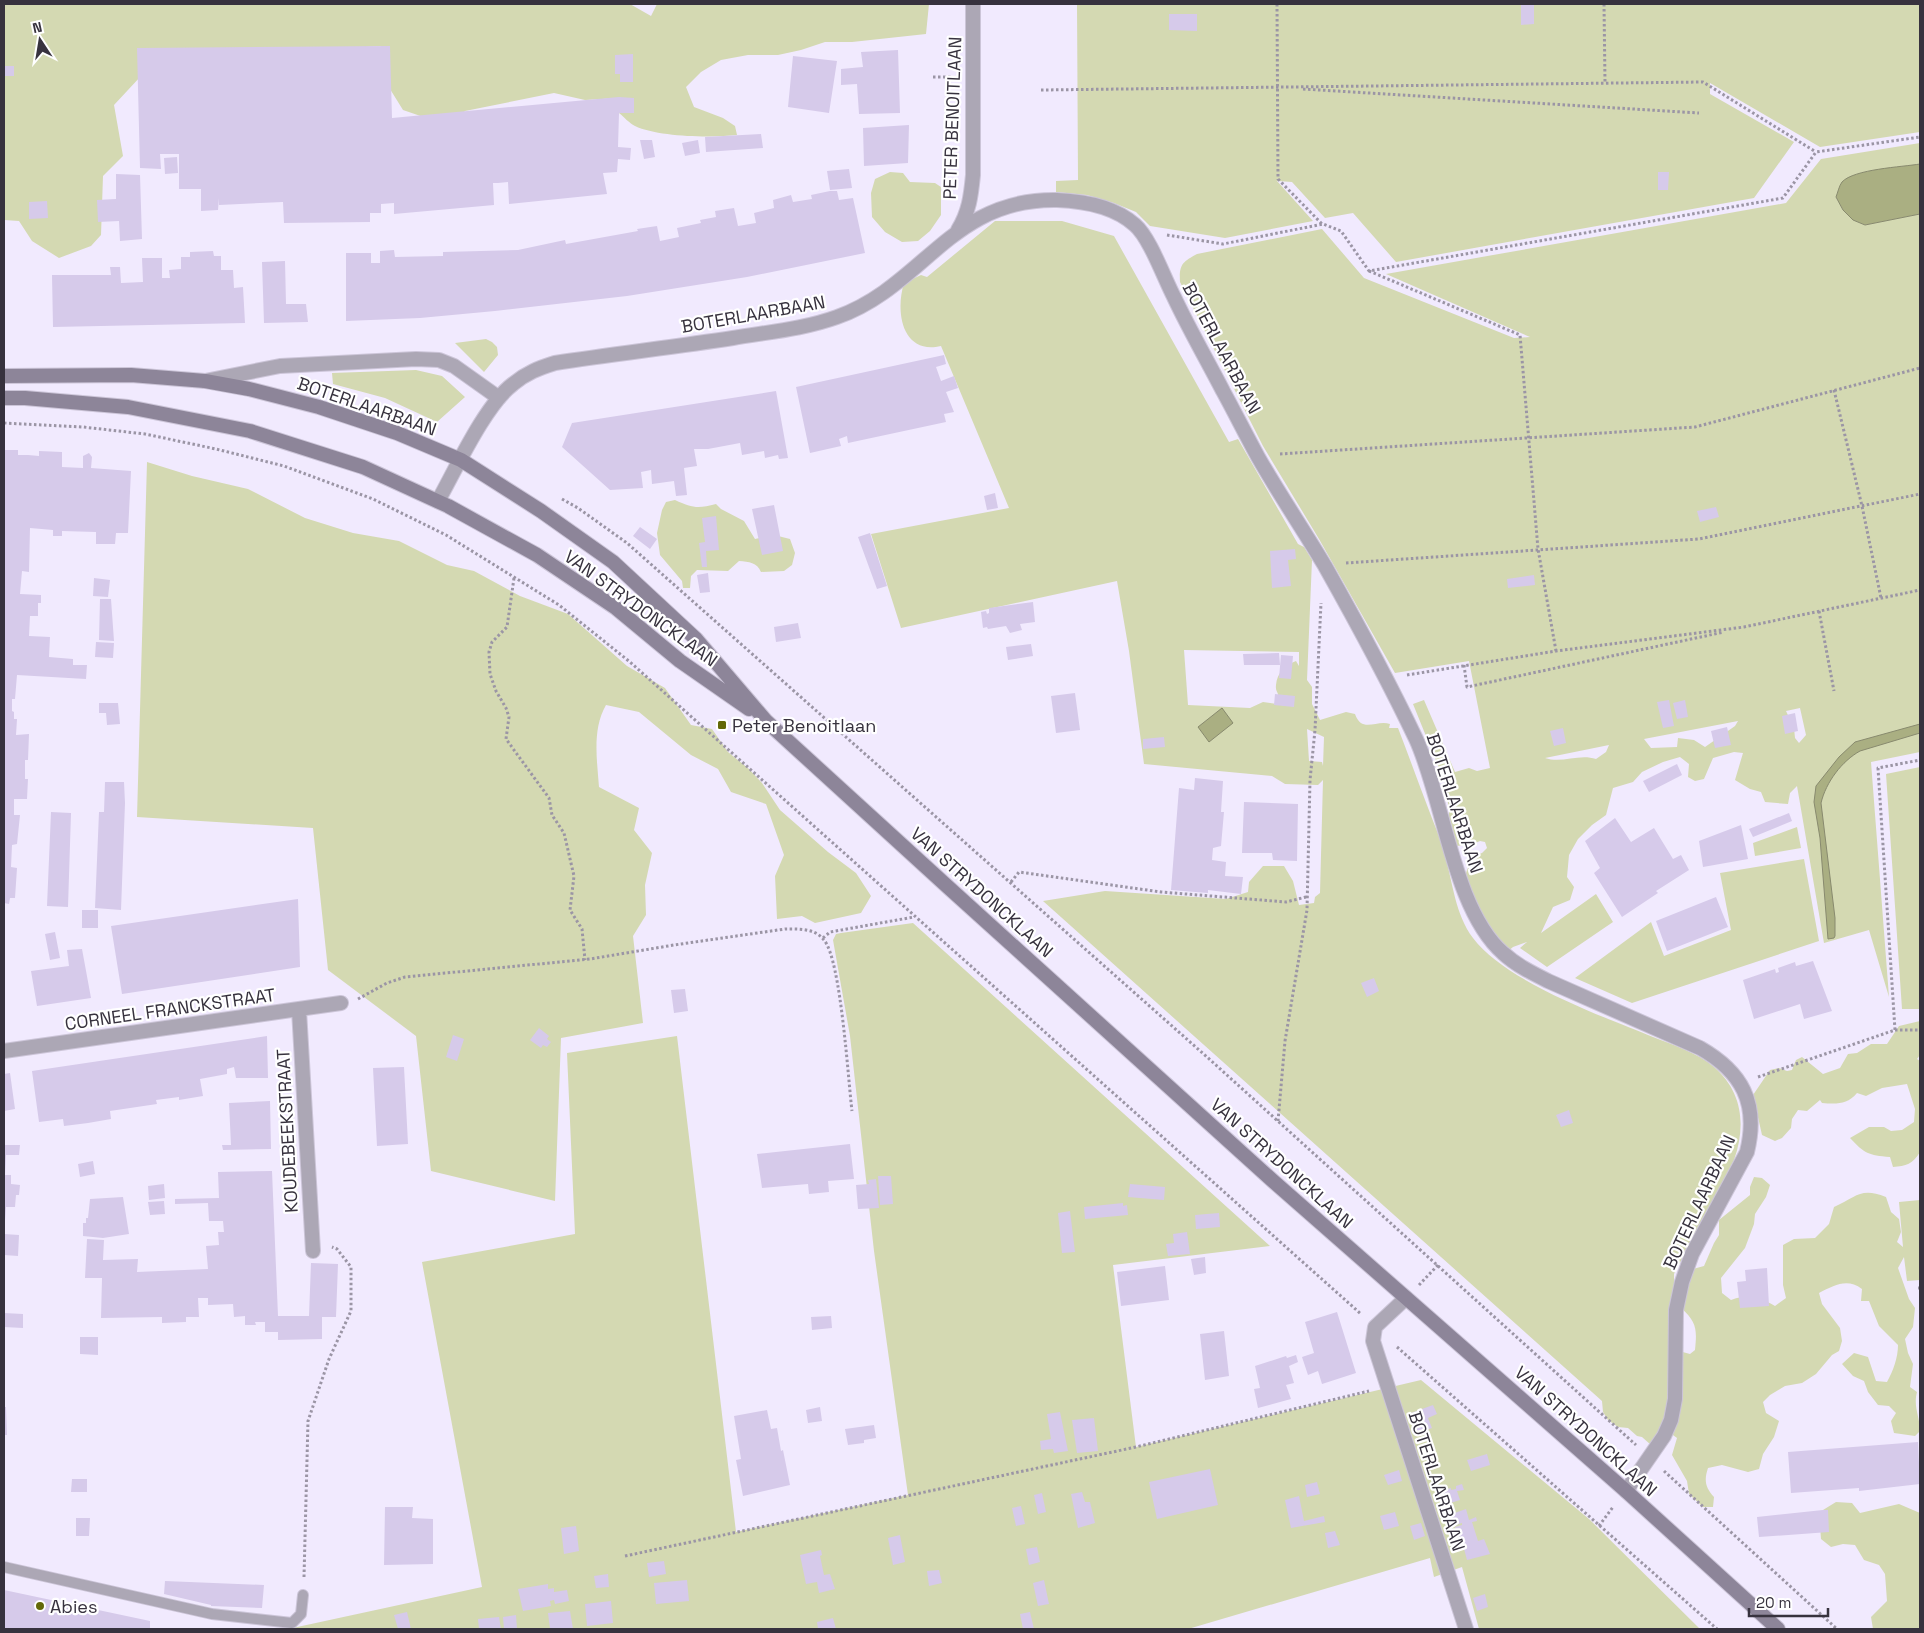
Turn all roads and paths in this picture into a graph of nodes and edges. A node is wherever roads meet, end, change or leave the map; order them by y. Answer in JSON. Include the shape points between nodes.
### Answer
{"nodes":[{"id":1,"x":974,"y":4,"type":"edge"},
{"id":2,"x":1277,"y":4,"type":"edge"},
{"id":3,"x":1604,"y":4,"type":"edge"},
{"id":4,"x":1605,"y":83,"type":"junction"},
{"id":5,"x":1278,"y":87,"type":"junction"},
{"id":6,"x":1041,"y":90,"type":"dead end"},
{"id":7,"x":1699,"y":113,"type":"dead end"},
{"id":8,"x":1920,"y":136,"type":"edge"},
{"id":9,"x":1816,"y":152,"type":"junction"},
{"id":10,"x":1322,"y":224,"type":"junction"},
{"id":11,"x":1137,"y":226,"type":"junction"},
{"id":12,"x":957,"y":231,"type":"junction"},
{"id":13,"x":1369,"y":271,"type":"junction"},
{"id":14,"x":1920,"y":368,"type":"edge"},
{"id":15,"x":4,"y":376,"type":"edge"},
{"id":16,"x":205,"y":381,"type":"junction"},
{"id":17,"x":1834,"y":390,"type":"junction"},
{"id":18,"x":4,"y":398,"type":"edge"},
{"id":19,"x":499,"y":398,"type":"junction"},
{"id":20,"x":4,"y":423,"type":"edge"},
{"id":21,"x":1530,"y":438,"type":"junction"},
{"id":22,"x":1257,"y":455,"type":"junction"},
{"id":23,"x":460,"y":460,"type":"junction"},
{"id":24,"x":1920,"y":494,"type":"edge"},
{"id":25,"x":555,"y":495,"type":"dead end"},
{"id":26,"x":438,"y":501,"type":"junction"},
{"id":27,"x":1862,"y":506,"type":"junction"},
{"id":28,"x":1538,"y":549,"type":"junction"},
{"id":29,"x":1323,"y":564,"type":"junction"},
{"id":30,"x":514,"y":578,"type":"junction"},
{"id":31,"x":1920,"y":590,"type":"edge"},
{"id":32,"x":1881,"y":598,"type":"junction"},
{"id":33,"x":1820,"y":611,"type":"junction"},
{"id":34,"x":1744,"y":627,"type":"junction"},
{"id":35,"x":1556,"y":651,"type":"junction"},
{"id":36,"x":1464,"y":665,"type":"junction"},
{"id":37,"x":1386,"y":678,"type":"junction"},
{"id":38,"x":1834,"y":691,"type":"dead end"},
{"id":39,"x":766,"y":721,"type":"junction"},
{"id":40,"x":1920,"y":760,"type":"edge"},
{"id":41,"x":1011,"y":882,"type":"junction"},
{"id":42,"x":1306,"y":897,"type":"junction"},
{"id":43,"x":915,"y":916,"type":"junction"},
{"id":44,"x":823,"y":938,"type":"junction"},
{"id":45,"x":585,"y":960,"type":"junction"},
{"id":46,"x":341,"y":1004,"type":"joint"},
{"id":47,"x":299,"y":1010,"type":"junction"},
{"id":48,"x":1895,"y":1030,"type":"junction"},
{"id":49,"x":1920,"y":1030,"type":"edge"},
{"id":50,"x":4,"y":1051,"type":"edge"},
{"id":51,"x":1741,"y":1083,"type":"junction"},
{"id":52,"x":852,"y":1111,"type":"dead end"},
{"id":53,"x":1278,"y":1121,"type":"junction"},
{"id":54,"x":313,"y":1245,"type":"joint"},
{"id":55,"x":1438,"y":1265,"type":"junction"},
{"id":56,"x":1406,"y":1298,"type":"junction"},
{"id":57,"x":1375,"y":1327,"type":"junction"},
{"id":58,"x":1387,"y":1387,"type":"junction"},
{"id":59,"x":1649,"y":1457,"type":"junction"},
{"id":60,"x":1626,"y":1491,"type":"junction"},
{"id":61,"x":625,"y":1556,"type":"dead end"},
{"id":62,"x":4,"y":1566,"type":"edge"},
{"id":63,"x":303,"y":1595,"type":"joint"},
{"id":64,"x":1466,"y":1629,"type":"edge"},
{"id":65,"x":1717,"y":1629,"type":"edge"},
{"id":66,"x":1778,"y":1629,"type":"edge"},
{"id":67,"x":1837,"y":1629,"type":"edge"}],
"edges":[{"from":1,"to":12,"type":"street","name":"PETER BENOITLAAN","via":[[973,175],[971,201]]},
{"from":2,"to":5,"type":"path"},
{"from":3,"to":4,"type":"path"},
{"from":4,"to":5,"type":"path"},
{"from":4,"to":9,"type":"path","via":[[1704,82]]},
{"from":5,"to":6,"type":"path"},
{"from":5,"to":7,"type":"path"},
{"from":5,"to":10,"type":"path","via":[[1278,179]]},
{"from":8,"to":9,"type":"path"},
{"from":9,"to":13,"type":"path","via":[[1783,198]]},
{"from":10,"to":11,"type":"path","via":[[1223,244],[1165,235]]},
{"from":10,"to":13,"type":"path","via":[[1341,231]]},
{"from":11,"to":12,"type":"street","name":"BOTERLAARBAAN","via":[[1114,211],[1060,200],[1004,207]]},
{"from":11,"to":22,"type":"street","name":"BOTERLAARBAAN"},
{"from":12,"to":19,"type":"street","name":"BOTERLAARBAAN","via":[[890,288],[865,305],[835,318],[791,329],[555,363],[531,371]]},
{"from":13,"to":21,"type":"path","via":[[1520,335]]},
{"from":14,"to":17,"type":"path"},
{"from":15,"to":16,"type":"main road","name":"BOTERLAARBAAN","via":[[131,375]]},
{"from":16,"to":19,"type":"street","via":[[280,366],[439,360],[454,366]]},
{"from":16,"to":23,"type":"main road","name":"BOTERLAARBAAN","via":[[319,406],[398,433]]},
{"from":17,"to":21,"type":"path","via":[[1694,427]]},
{"from":17,"to":27,"type":"path"},
{"from":18,"to":26,"type":"main road","via":[[128,407],[250,431],[363,467]]},
{"from":19,"to":23,"type":"street","name":"BOTERLAARBAAN"},
{"from":20,"to":30,"type":"path","via":[[145,434],[284,466],[373,499],[446,535]]},
{"from":21,"to":22,"type":"path"},
{"from":21,"to":28,"type":"path"},
{"from":22,"to":29,"type":"street","name":"BOTERLAARBAAN"},
{"from":23,"to":26,"type":"street"},
{"from":23,"to":39,"type":"main road","name":"VAN STRYDONCKLAAN","via":[[613,562],[696,638]]},
{"from":24,"to":27,"type":"path"},
{"from":25,"to":41,"type":"path","via":[[627,543]]},
{"from":26,"to":39,"type":"main road","name":"VAN STRYDONCKLAAN","via":[[537,556],[616,608],[680,662]]},
{"from":27,"to":28,"type":"path","via":[[1699,539]]},
{"from":27,"to":32,"type":"path"},
{"from":28,"to":29,"type":"path"},
{"from":28,"to":35,"type":"path"},
{"from":29,"to":37,"type":"street","name":"BOTERLAARBAAN"},
{"from":29,"to":42,"type":"path"},
{"from":30,"to":43,"type":"path","via":[[560,605],[630,662]]},
{"from":30,"to":45,"type":"path","via":[[507,627],[492,642],[489,652],[490,674],[509,717],[506,739],[549,798],[552,815],[564,833],[574,876],[570,910],[582,928]]},
{"from":31,"to":32,"type":"path"},
{"from":32,"to":33,"type":"path"},
{"from":33,"to":34,"type":"path"},
{"from":33,"to":38,"type":"path"},
{"from":34,"to":35,"type":"path"},
{"from":34,"to":36,"type":"path","via":[[1467,687]]},
{"from":35,"to":36,"type":"path"},
{"from":36,"to":37,"type":"path"},
{"from":37,"to":51,"type":"street","name":"BOTERLAARBAAN","via":[[1421,753],[1469,903],[1484,930],[1502,952],[1548,981],[1700,1048],[1718,1059]]},
{"from":39,"to":56,"type":"main road","name":"VAN STRYDONCKLAAN"},
{"from":40,"to":48,"type":"path","via":[[1878,768]]},
{"from":41,"to":42,"type":"path","via":[[1019,872],[1161,892],[1286,902]]},
{"from":41,"to":53,"type":"path"},
{"from":42,"to":53,"type":"path","via":[[1307,910],[1285,1041]]},
{"from":43,"to":44,"type":"path","via":[[830,932]]},
{"from":43,"to":57,"type":"path"},
{"from":44,"to":45,"type":"path","via":[[814,932],[785,929]]},
{"from":44,"to":52,"type":"path","via":[[833,959]]},
{"from":45,"to":46,"type":"path","via":[[406,977],[387,982],[360,998]]},
{"from":46,"to":47,"type":"street","name":"CORNEEL FRANCKSTRAAT"},
{"from":47,"to":50,"type":"street","name":"CORNEEL FRANCKSTRAAT"},
{"from":47,"to":54,"type":"street","name":"KOUDEBEEKSTRAAT"},
{"from":48,"to":49,"type":"path"},
{"from":48,"to":51,"type":"path"},
{"from":51,"to":59,"type":"street","name":"BOTERLAARBAAN","via":[[1750,1114],[1749,1144],[1692,1254],[1682,1282],[1676,1310],[1675,1398],[1664,1436]]},
{"from":53,"to":55,"type":"path"},
{"from":54,"to":63,"type":"path","via":[[337,1249],[351,1267],[351,1312],[308,1420]]},
{"from":55,"to":56,"type":"path"},
{"from":55,"to":59,"type":"path"},
{"from":56,"to":57,"type":"street"},
{"from":56,"to":60,"type":"main road","name":"VAN STRYDONCKLAAN"},
{"from":57,"to":58,"type":"street","name":"BOTERLAARBAAN","via":[[1373,1340]]},
{"from":57,"to":65,"type":"path"},
{"from":58,"to":61,"type":"path","via":[[1136,1447]]},
{"from":58,"to":64,"type":"street","name":"BOTERLAARBAAN"},
{"from":59,"to":60,"type":"street","name":"BOTERLAARBAAN"},
{"from":59,"to":67,"type":"path"},
{"from":60,"to":66,"type":"main road","name":"VAN STRYDONCKLAAN"},
{"from":62,"to":63,"type":"lane","via":[[212,1614],[259,1620],[292,1623],[301,1614]]}]}
